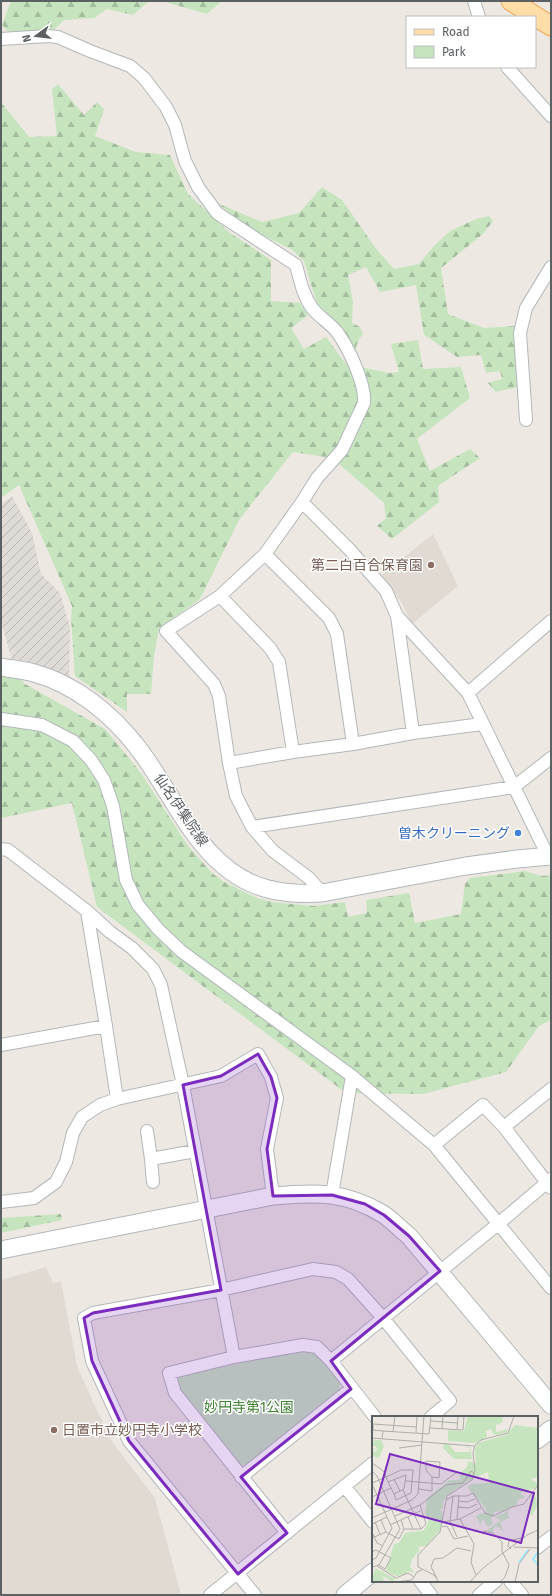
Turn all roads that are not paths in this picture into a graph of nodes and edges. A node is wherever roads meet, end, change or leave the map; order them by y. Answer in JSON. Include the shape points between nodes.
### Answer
{"nodes":[{"id":1,"x":474,"y":1,"type":"edge"},
{"id":2,"x":511,"y":1,"type":"edge"},
{"id":3,"x":479,"y":16,"type":"edge"},
{"id":4,"x":535,"y":16,"type":"edge"},
{"id":5,"x":536,"y":17,"type":"edge"},
{"id":6,"x":551,"y":26,"type":"edge"},
{"id":7,"x":1,"y":39,"type":"edge"},
{"id":8,"x":508,"y":68,"type":"edge"},
{"id":9,"x":551,"y":116,"type":"edge"},
{"id":10,"x":551,"y":267,"type":"edge"},
{"id":11,"x":526,"y":420,"type":"dead end"},
{"id":12,"x":302,"y":502,"type":"junction"},
{"id":13,"x":265,"y":554,"type":"junction"},
{"id":14,"x":220,"y":596,"type":"junction"},
{"id":15,"x":397,"y":616,"type":"junction"},
{"id":16,"x":551,"y":620,"type":"edge"},
{"id":17,"x":1,"y":667,"type":"edge"},
{"id":18,"x":468,"y":693,"type":"junction"},
{"id":19,"x":1,"y":719,"type":"edge"},
{"id":20,"x":482,"y":724,"type":"junction"},
{"id":21,"x":413,"y":733,"type":"junction"},
{"id":22,"x":353,"y":744,"type":"junction"},
{"id":23,"x":293,"y":752,"type":"junction"},
{"id":24,"x":551,"y":758,"type":"edge"},
{"id":25,"x":229,"y":763,"type":"junction"},
{"id":26,"x":514,"y":787,"type":"junction"},
{"id":27,"x":252,"y":826,"type":"junction"},
{"id":28,"x":1,"y":849,"type":"edge"},
{"id":29,"x":549,"y":856,"type":"edge"},
{"id":30,"x":322,"y":893,"type":"junction"},
{"id":31,"x":87,"y":911,"type":"junction"},
{"id":32,"x":106,"y":1026,"type":"junction"},
{"id":33,"x":1,"y":1045,"type":"edge"},
{"id":34,"x":352,"y":1076,"type":"junction"},
{"id":35,"x":183,"y":1085,"type":"junction"},
{"id":36,"x":551,"y":1089,"type":"edge"},
{"id":37,"x":117,"y":1099,"type":"junction"},
{"id":38,"x":504,"y":1127,"type":"junction"},
{"id":39,"x":147,"y":1131,"type":"dead end"},
{"id":40,"x":434,"y":1145,"type":"junction"},
{"id":41,"x":195,"y":1151,"type":"junction"},
{"id":42,"x":151,"y":1158,"type":"junction"},
{"id":43,"x":153,"y":1182,"type":"dead end"},
{"id":44,"x":549,"y":1183,"type":"edge"},
{"id":45,"x":332,"y":1195,"type":"junction"},
{"id":46,"x":273,"y":1196,"type":"junction"},
{"id":47,"x":1,"y":1202,"type":"edge"},
{"id":48,"x":206,"y":1210,"type":"junction"},
{"id":49,"x":498,"y":1224,"type":"junction"},
{"id":50,"x":1,"y":1250,"type":"edge"},
{"id":51,"x":440,"y":1271,"type":"junction"},
{"id":52,"x":551,"y":1288,"type":"edge"},
{"id":53,"x":221,"y":1290,"type":"junction"},
{"id":54,"x":383,"y":1318,"type":"junction"},
{"id":55,"x":234,"y":1357,"type":"junction"},
{"id":56,"x":331,"y":1361,"type":"junction"},
{"id":57,"x":352,"y":1389,"type":"junction"},
{"id":58,"x":551,"y":1406,"type":"edge"},
{"id":59,"x":374,"y":1416,"type":"edge"},
{"id":60,"x":431,"y":1416,"type":"edge"},
{"id":61,"x":551,"y":1429,"type":"edge"},
{"id":62,"x":538,"y":1439,"type":"edge"},
{"id":63,"x":372,"y":1464,"type":"edge"},
{"id":64,"x":241,"y":1477,"type":"junction"},
{"id":65,"x":345,"y":1487,"type":"junction"},
{"id":66,"x":372,"y":1521,"type":"edge"},
{"id":67,"x":287,"y":1533,"type":"junction"},
{"id":68,"x":551,"y":1537,"type":"edge"},
{"id":69,"x":538,"y":1547,"type":"edge"},
{"id":70,"x":372,"y":1573,"type":"edge"},
{"id":71,"x":238,"y":1574,"type":"junction"},
{"id":72,"x":421,"y":1582,"type":"edge"},
{"id":73,"x":495,"y":1582,"type":"edge"},
{"id":74,"x":511,"y":1582,"type":"edge"},
{"id":75,"x":210,"y":1595,"type":"edge"},
{"id":76,"x":255,"y":1595,"type":"edge"},
{"id":77,"x":345,"y":1595,"type":"edge"},
{"id":78,"x":431,"y":1595,"type":"edge"},
{"id":79,"x":479,"y":1595,"type":"edge"},
{"id":80,"x":522,"y":1595,"type":"edge"}],
"edges":[{"from":1,"to":3,"type":"street"},
{"from":2,"to":4,"type":"main road"},
{"from":5,"to":6,"type":"main road"},
{"from":7,"to":12,"type":"street","via":[[58,37],[130,66],[144,78],[166,107],[175,125],[185,161],[198,187],[218,213],[296,265],[303,293],[313,309],[336,332],[352,357],[365,395],[364,403],[342,450],[317,478]]},
{"from":8,"to":9,"type":"street"},
{"from":10,"to":11,"type":"street","via":[[526,308],[520,333]]},
{"from":12,"to":13,"type":"street"},
{"from":12,"to":15,"type":"street","via":[[349,548],[386,591]]},
{"from":13,"to":14,"type":"street"},
{"from":13,"to":22,"type":"street","via":[[329,618],[337,634]]},
{"from":14,"to":23,"type":"street","via":[[270,648],[279,662]]},
{"from":14,"to":25,"type":"street","via":[[166,631],[214,684],[219,696]]},
{"from":15,"to":18,"type":"street"},
{"from":15,"to":21,"type":"street"},
{"from":16,"to":18,"type":"street"},
{"from":17,"to":30,"type":"street","name":"仙名伊集院線","via":[[34,673],[58,682],[103,712],[138,747],[208,851],[235,874],[267,889],[300,894]]},
{"from":18,"to":20,"type":"street"},
{"from":19,"to":34,"type":"street","via":[[42,725],[73,741],[91,760],[104,780],[113,806],[126,880],[138,905],[181,951]]},
{"from":20,"to":21,"type":"street"},
{"from":20,"to":26,"type":"street"},
{"from":21,"to":22,"type":"street"},
{"from":22,"to":23,"type":"street"},
{"from":23,"to":25,"type":"street"},
{"from":24,"to":26,"type":"street"},
{"from":25,"to":27,"type":"street","via":[[236,796]]},
{"from":26,"to":27,"type":"street"},
{"from":26,"to":29,"type":"street"},
{"from":27,"to":30,"type":"street","via":[[273,851],[310,878]]},
{"from":28,"to":31,"type":"street","via":[[8,850]]},
{"from":29,"to":30,"type":"street","name":"仙名伊集院線","via":[[466,866]]},
{"from":31,"to":32,"type":"street"},
{"from":31,"to":35,"type":"street","via":[[153,969],[161,985]]},
{"from":32,"to":33,"type":"street"},
{"from":32,"to":37,"type":"street"},
{"from":34,"to":40,"type":"street"},
{"from":34,"to":45,"type":"street"},
{"from":35,"to":37,"type":"street"},
{"from":35,"to":41,"type":"street"},
{"from":35,"to":46,"type":"street","via":[[221,1076],[258,1054],[271,1077],[277,1098],[266,1149]]},
{"from":36,"to":38,"type":"street"},
{"from":37,"to":47,"type":"street","via":[[100,1105],[82,1117],[56,1182],[34,1198]]},
{"from":38,"to":40,"type":"street","via":[[483,1105]]},
{"from":38,"to":44,"type":"street"},
{"from":39,"to":42,"type":"street"},
{"from":40,"to":49,"type":"street"},
{"from":41,"to":42,"type":"street"},
{"from":41,"to":48,"type":"street"},
{"from":42,"to":43,"type":"street"},
{"from":44,"to":49,"type":"street"},
{"from":45,"to":46,"type":"street","via":[[307,1193]]},
{"from":45,"to":51,"type":"street","via":[[365,1204],[384,1215],[409,1236]]},
{"from":46,"to":48,"type":"street"},
{"from":48,"to":50,"type":"street"},
{"from":48,"to":53,"type":"street"},
{"from":49,"to":51,"type":"street"},
{"from":49,"to":52,"type":"street"},
{"from":51,"to":54,"type":"street"},
{"from":51,"to":58,"type":"street"},
{"from":53,"to":54,"type":"street","via":[[312,1269],[336,1272],[348,1279]]},
{"from":53,"to":55,"type":"street"},
{"from":53,"to":71,"type":"street","via":[[93,1313],[84,1318],[92,1361],[129,1441]]},
{"from":54,"to":56,"type":"street"},
{"from":54,"to":60,"type":"street","via":[[450,1401]]},
{"from":55,"to":56,"type":"street","via":[[303,1345],[317,1347]]},
{"from":55,"to":64,"type":"street","via":[[169,1373],[175,1393]]},
{"from":56,"to":57,"type":"street"},
{"from":57,"to":59,"type":"street"},
{"from":57,"to":64,"type":"street"},
{"from":61,"to":62,"type":"street"},
{"from":63,"to":65,"type":"street"},
{"from":64,"to":67,"type":"street"},
{"from":65,"to":66,"type":"street"},
{"from":65,"to":67,"type":"street"},
{"from":67,"to":71,"type":"street"},
{"from":68,"to":69,"type":"street"},
{"from":70,"to":77,"type":"street"},
{"from":71,"to":75,"type":"street"},
{"from":71,"to":76,"type":"street"},
{"from":72,"to":78,"type":"street"},
{"from":73,"to":79,"type":"street"},
{"from":74,"to":80,"type":"street"}]}
